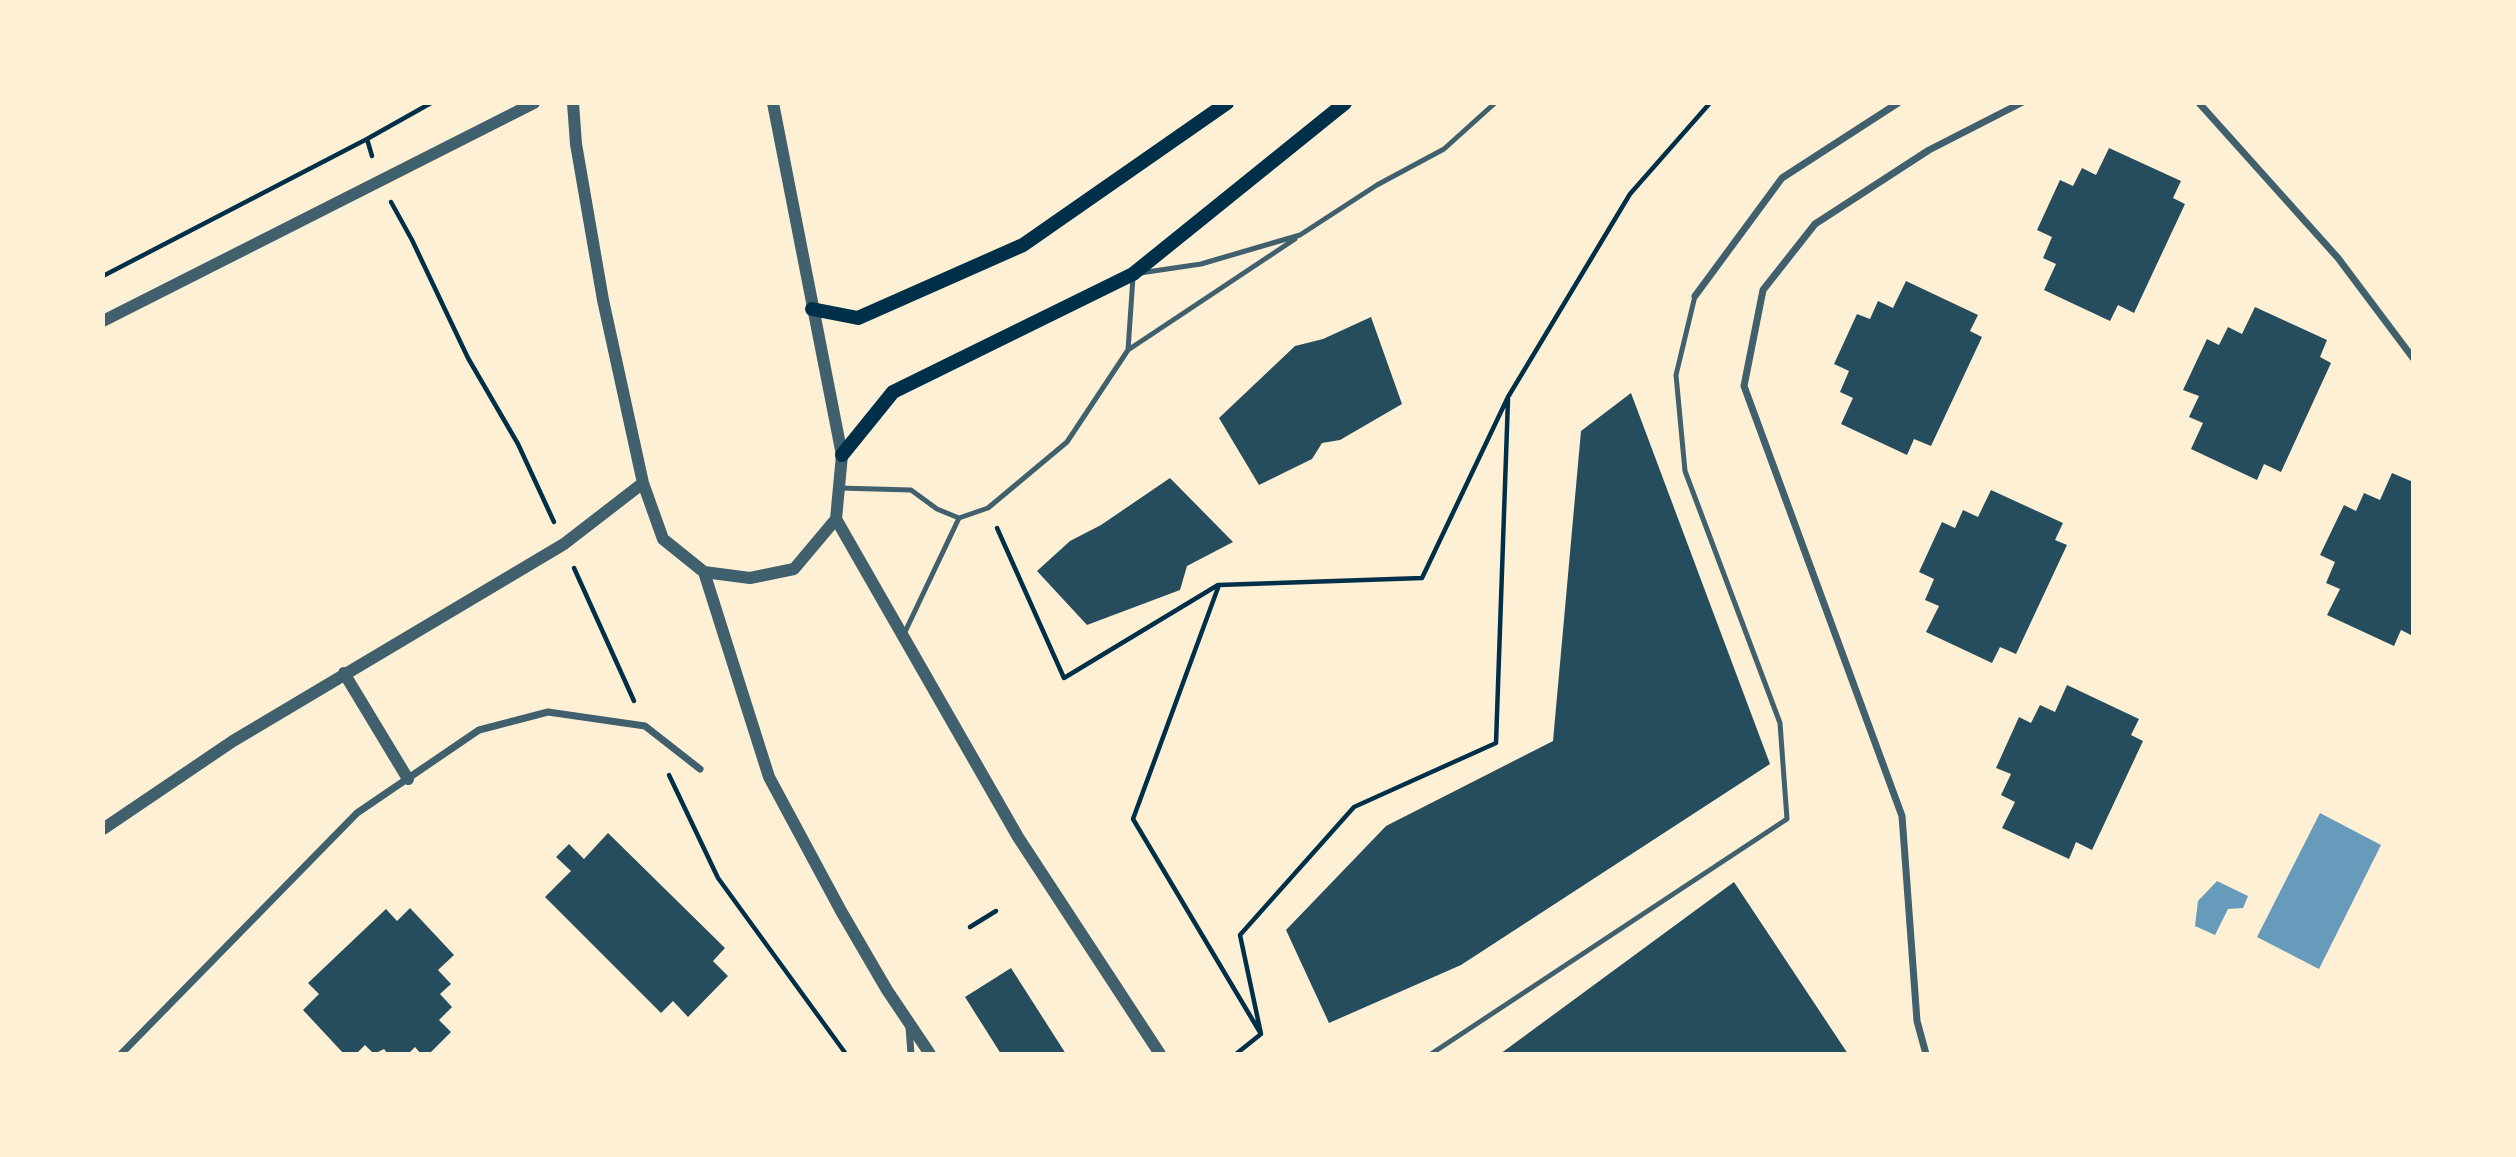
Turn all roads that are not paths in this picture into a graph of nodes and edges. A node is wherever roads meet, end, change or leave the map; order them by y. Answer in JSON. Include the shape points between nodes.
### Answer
{"nodes":[{"id":1,"x":534,"y":103,"type":"edge"},
{"id":2,"x":573,"y":103,"type":"edge"},
{"id":3,"x":773,"y":103,"type":"edge"},
{"id":4,"x":1227,"y":103,"type":"edge"},
{"id":5,"x":1345,"y":103,"type":"edge"},
{"id":6,"x":1495,"y":103,"type":"edge"},
{"id":7,"x":1898,"y":103,"type":"edge"},
{"id":8,"x":2021,"y":103,"type":"edge"},
{"id":9,"x":2199,"y":103,"type":"edge"},
{"id":10,"x":1300,"y":235,"type":"junction"},
{"id":11,"x":1133,"y":274,"type":"junction"},
{"id":12,"x":1695,"y":296,"type":"joint"},
{"id":13,"x":812,"y":309,"type":"junction"},
{"id":14,"x":103,"y":321,"type":"edge"},
{"id":15,"x":1128,"y":349,"type":"junction"},
{"id":16,"x":2413,"y":358,"type":"edge"},
{"id":17,"x":842,"y":455,"type":"junction"},
{"id":18,"x":643,"y":483,"type":"junction"},
{"id":19,"x":839,"y":488,"type":"junction"},
{"id":20,"x":960,"y":518,"type":"junction"},
{"id":21,"x":836,"y":519,"type":"junction"},
{"id":22,"x":704,"y":572,"type":"junction"},
{"id":23,"x":903,"y":637,"type":"junction"},
{"id":24,"x":344,"y":673,"type":"junction"},
{"id":25,"x":700,"y":769,"type":"dead end"},
{"id":26,"x":408,"y":779,"type":"junction"},
{"id":27,"x":103,"y":829,"type":"edge"},
{"id":28,"x":908,"y":1019,"type":"junction"},
{"id":29,"x":121,"y":1054,"type":"edge"},
{"id":30,"x":911,"y":1054,"type":"edge"},
{"id":31,"x":930,"y":1054,"type":"edge"},
{"id":32,"x":1160,"y":1054,"type":"edge"},
{"id":33,"x":1431,"y":1054,"type":"edge"},
{"id":34,"x":1926,"y":1054,"type":"edge"}],
"edges":[{"from":1,"to":14,"type":"street"},
{"from":2,"to":18,"type":"street","via":[[601,287]]},
{"from":3,"to":13,"type":"street"},
{"from":4,"to":13,"type":"main road","via":[[1023,245],[858,318]]},
{"from":5,"to":11,"type":"main road"},
{"from":6,"to":10,"type":"lane","via":[[1444,149]]},
{"from":7,"to":12,"type":"street","via":[[1782,178]]},
{"from":8,"to":34,"type":"street","via":[[1929,150],[1815,224],[1763,290],[1744,386],[1902,816],[1917,1021]]},
{"from":9,"to":16,"type":"street","via":[[2338,258]]},
{"from":10,"to":11,"type":"lane","via":[[1201,264]]},
{"from":10,"to":15,"type":"lane"},
{"from":11,"to":15,"type":"lane"},
{"from":11,"to":17,"type":"main road","via":[[893,392]]},
{"from":12,"to":33,"type":"lane","via":[[1676,375],[1685,471],[1780,723],[1787,819]]},
{"from":13,"to":17,"type":"street"},
{"from":15,"to":20,"type":"lane","via":[[1067,442],[988,508]]},
{"from":17,"to":19,"type":"street"},
{"from":18,"to":22,"type":"street","via":[[663,538]]},
{"from":18,"to":24,"type":"street","via":[[564,544]]},
{"from":19,"to":20,"type":"lane","via":[[911,490],[937,509]]},
{"from":19,"to":21,"type":"street"},
{"from":20,"to":23,"type":"lane"},
{"from":21,"to":22,"type":"street","via":[[794,569],[750,578]]},
{"from":21,"to":23,"type":"street"},
{"from":22,"to":28,"type":"street","via":[[769,777],[841,911]]},
{"from":23,"to":32,"type":"street","via":[[1018,837]]},
{"from":24,"to":26,"type":"street"},
{"from":24,"to":27,"type":"street"},
{"from":25,"to":26,"type":"street","via":[[645,726],[548,712],[479,730]]},
{"from":26,"to":29,"type":"street","via":[[357,813]]},
{"from":28,"to":30,"type":"street"},
{"from":28,"to":31,"type":"street"}]}
